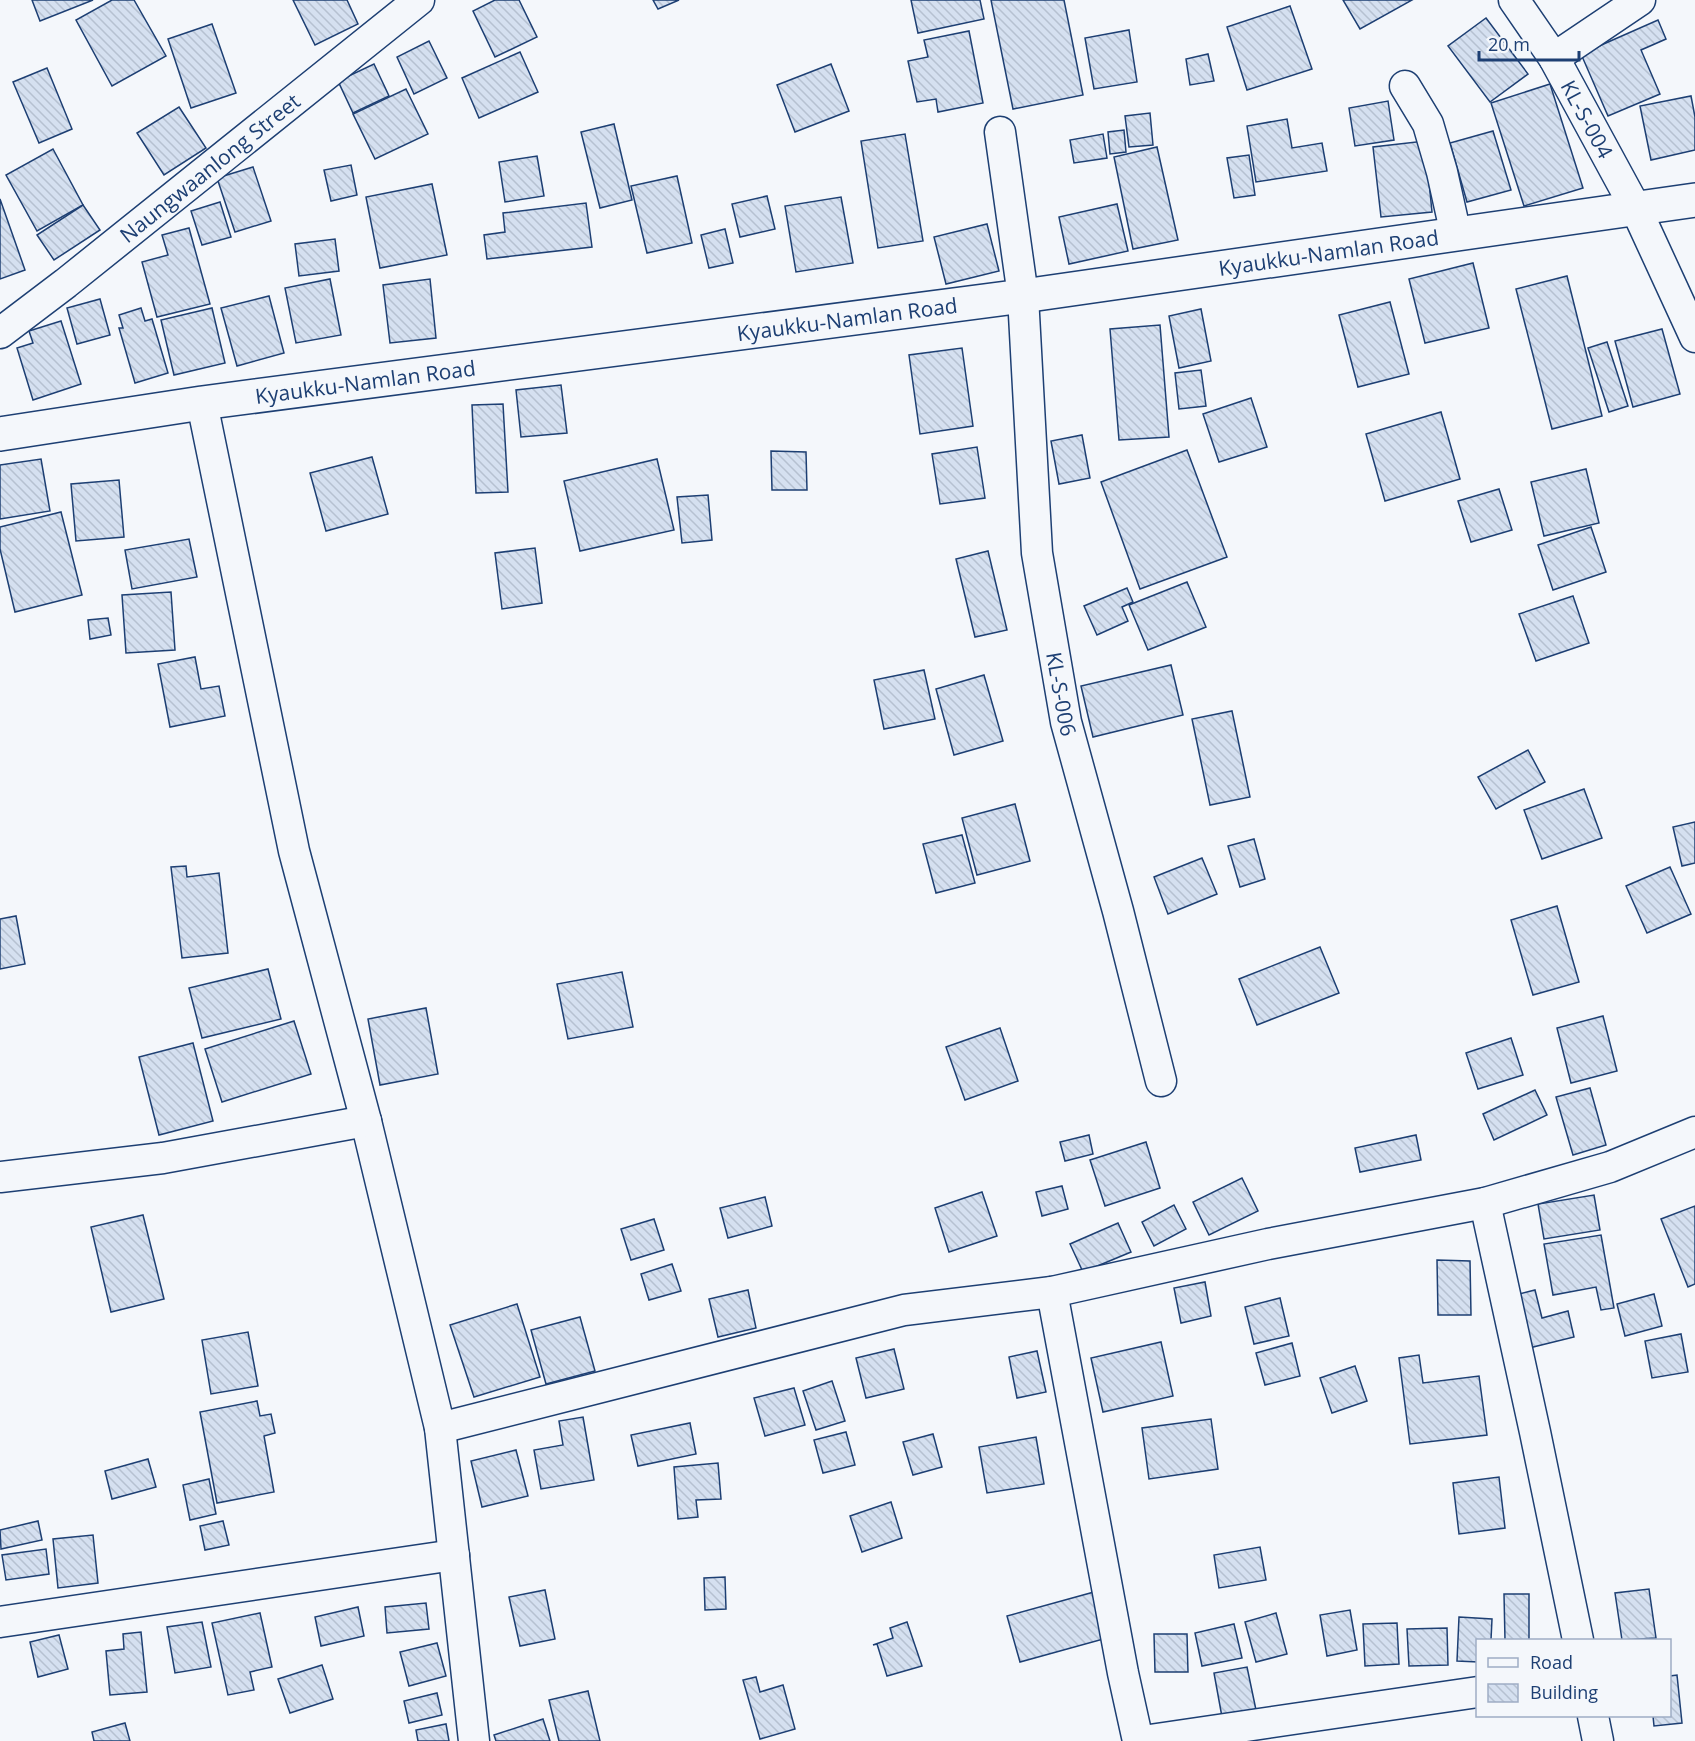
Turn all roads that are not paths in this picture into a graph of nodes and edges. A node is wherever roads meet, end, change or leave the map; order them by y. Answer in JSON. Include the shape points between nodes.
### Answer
{"nodes":[{"id":1,"x":419,"y":0,"type":"edge"},
{"id":2,"x":1514,"y":0,"type":"edge"},
{"id":3,"x":1640,"y":0,"type":"edge"},
{"id":4,"x":1554,"y":58,"type":"junction"},
{"id":5,"x":1405,"y":86,"type":"dead end"},
{"id":6,"x":1000,"y":132,"type":"dead end"},
{"id":7,"x":1695,"y":200,"type":"edge"},
{"id":8,"x":1636,"y":209,"type":"junction"},
{"id":9,"x":1456,"y":235,"type":"junction"},
{"id":10,"x":1023,"y":296,"type":"junction"},
{"id":11,"x":0,"y":333,"type":"edge"},
{"id":12,"x":1695,"y":337,"type":"edge"},
{"id":13,"x":202,"y":403,"type":"junction"},
{"id":14,"x":0,"y":434,"type":"edge"},
{"id":15,"x":1161,"y":1081,"type":"dead end"},
{"id":16,"x":366,"y":1121,"type":"junction"},
{"id":17,"x":1695,"y":1132,"type":"edge"},
{"id":18,"x":0,"y":1177,"type":"edge"},
{"id":19,"x":1485,"y":1203,"type":"junction"},
{"id":20,"x":1052,"y":1292,"type":"junction"},
{"id":21,"x":440,"y":1428,"type":"junction"},
{"id":22,"x":454,"y":1555,"type":"junction"},
{"id":23,"x":0,"y":1622,"type":"edge"},
{"id":24,"x":1578,"y":1639,"type":"edge"},
{"id":25,"x":1476,"y":1692,"type":"edge"},
{"id":26,"x":1593,"y":1717,"type":"edge"},
{"id":27,"x":474,"y":1741,"type":"edge"},
{"id":28,"x":1138,"y":1741,"type":"edge"},
{"id":29,"x":1143,"y":1741,"type":"edge"},
{"id":30,"x":1598,"y":1741,"type":"edge"}],
"edges":[{"from":1,"to":11,"type":"street","name":"Naungwaanlong Street"},
{"from":2,"to":4,"type":"street","name":"KL-S-004"},
{"from":3,"to":4,"type":"street"},
{"from":4,"to":8,"type":"street","name":"KL-S-004"},
{"from":5,"to":9,"type":"street","via":[[1428,124]]},
{"from":6,"to":10,"type":"street","name":"KL-S-006"},
{"from":7,"to":8,"type":"street","name":"Kyaukku-Namlan Road"},
{"from":8,"to":9,"type":"street","name":"Kyaukku-Namlan Road"},
{"from":8,"to":12,"type":"street","name":"KL-S-004"},
{"from":9,"to":10,"type":"street","name":"Kyaukku-Namlan Road"},
{"from":10,"to":13,"type":"street","name":"Kyaukku-Namlan Road"},
{"from":10,"to":15,"type":"street","name":"KL-S-006","via":[[1036,553],[1066,722]]},
{"from":13,"to":14,"type":"street","name":"Kyaukku-Namlan Road"},
{"from":13,"to":16,"type":"street","via":[[294,851]]},
{"from":16,"to":18,"type":"street","via":[[164,1158]]},
{"from":16,"to":21,"type":"street"},
{"from":17,"to":19,"type":"street","via":[[1610,1167]]},
{"from":19,"to":20,"type":"street","via":[[1268,1244]]},
{"from":19,"to":24,"type":"street"},
{"from":20,"to":21,"type":"street","via":[[904,1310]]},
{"from":20,"to":28,"type":"street"},
{"from":21,"to":22,"type":"street"},
{"from":22,"to":23,"type":"street"},
{"from":22,"to":27,"type":"street"},
{"from":25,"to":29,"type":"street"},
{"from":26,"to":30,"type":"street"}]}
